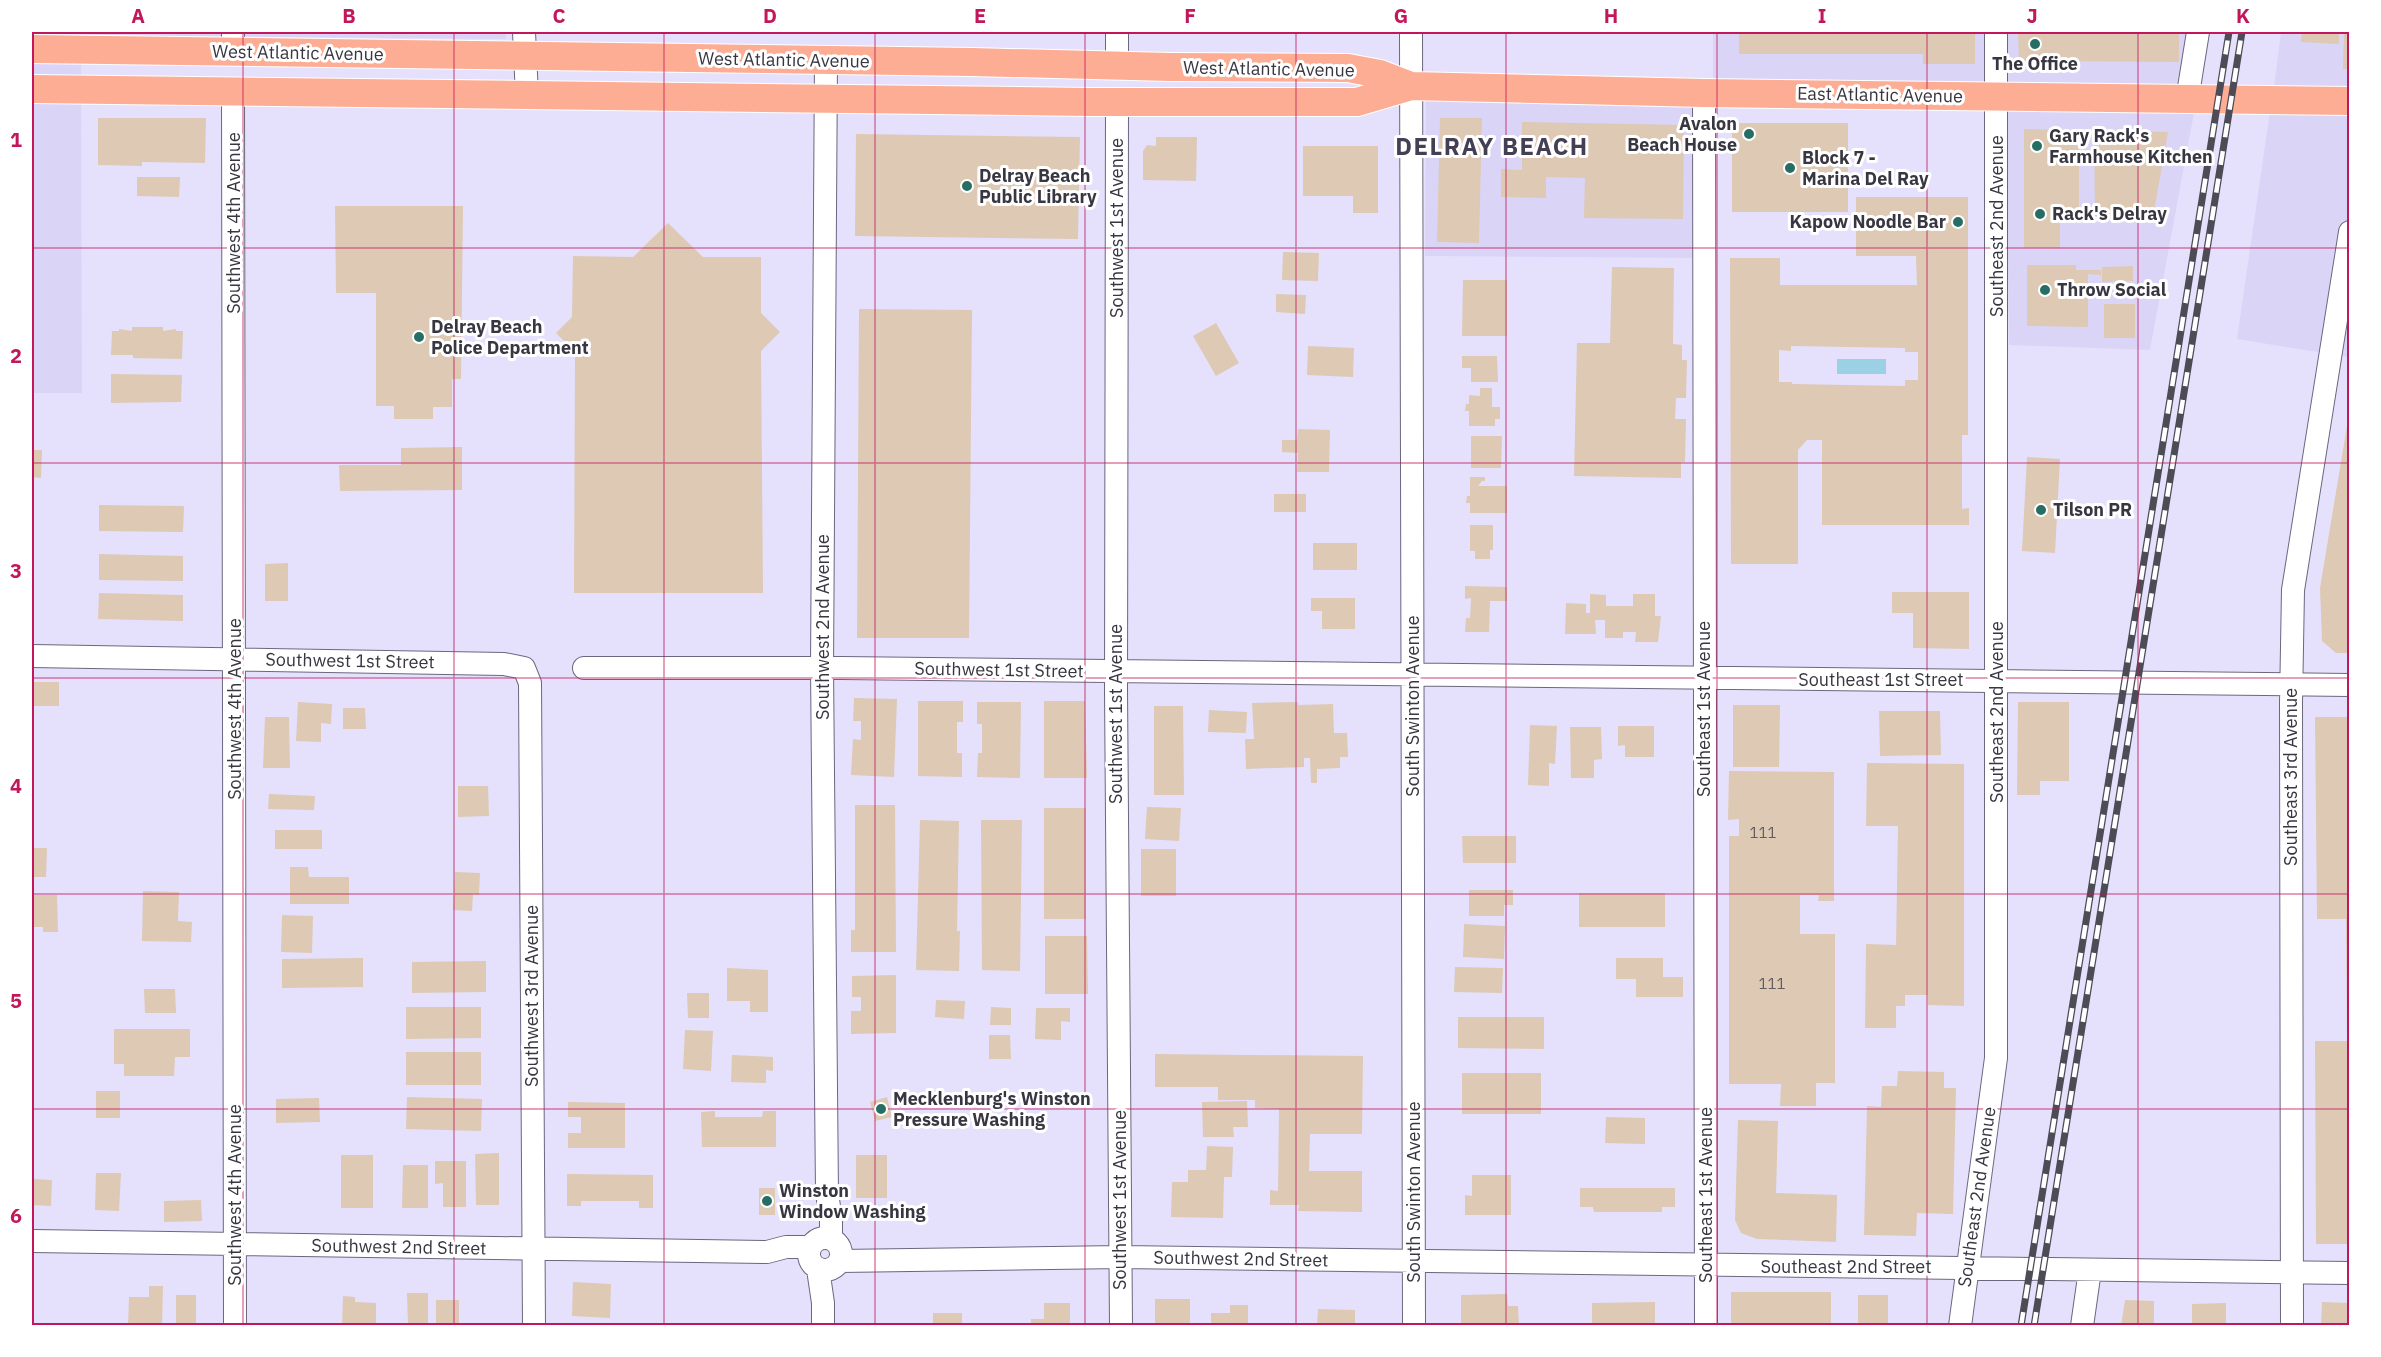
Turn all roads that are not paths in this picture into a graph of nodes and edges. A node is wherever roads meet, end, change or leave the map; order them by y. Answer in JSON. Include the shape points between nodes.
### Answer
{"nodes":[{"id":1,"x":1117,"y":32,"type":"edge"},
{"id":2,"x":1411,"y":32,"type":"edge"},
{"id":3,"x":1996,"y":32,"type":"edge"},
{"id":4,"x":2198,"y":32,"type":"edge"},
{"id":5,"x":233,"y":42,"type":"edge"},
{"id":6,"x":524,"y":44,"type":"edge"},
{"id":7,"x":32,"y":49,"type":"edge"},
{"id":8,"x":323,"y":53,"type":"junction"},
{"id":9,"x":826,"y":60,"type":"junction"},
{"id":10,"x":1118,"y":65,"type":"junction"},
{"id":11,"x":1170,"y":67,"type":"junction"},
{"id":12,"x":1411,"y":86,"type":"junction"},
{"id":13,"x":32,"y":89,"type":"edge"},
{"id":14,"x":151,"y":91,"type":"junction"},
{"id":15,"x":234,"y":92,"type":"junction"},
{"id":16,"x":1704,"y":93,"type":"junction"},
{"id":17,"x":526,"y":96,"type":"junction"},
{"id":18,"x":1997,"y":97,"type":"junction"},
{"id":19,"x":826,"y":98,"type":"junction"},
{"id":20,"x":2187,"y":100,"type":"junction"},
{"id":21,"x":2349,"y":101,"type":"edge"},
{"id":22,"x":1072,"y":102,"type":"junction"},
{"id":23,"x":1117,"y":102,"type":"junction"},
{"id":24,"x":2349,"y":232,"type":"edge"},
{"id":25,"x":32,"y":656,"type":"edge"},
{"id":26,"x":236,"y":660,"type":"junction"},
{"id":27,"x":524,"y":668,"type":"joint"},
{"id":28,"x":584,"y":668,"type":"dead end"},
{"id":29,"x":822,"y":668,"type":"junction"},
{"id":30,"x":1116,"y":671,"type":"junction"},
{"id":31,"x":1413,"y":675,"type":"junction"},
{"id":32,"x":1704,"y":679,"type":"junction"},
{"id":33,"x":1997,"y":681,"type":"junction"},
{"id":34,"x":2291,"y":684,"type":"junction"},
{"id":35,"x":2349,"y":685,"type":"edge"},
{"id":36,"x":32,"y":1241,"type":"edge"},
{"id":37,"x":234,"y":1245,"type":"junction"},
{"id":38,"x":534,"y":1248,"type":"junction"},
{"id":39,"x":825,"y":1254,"type":"junction"},
{"id":40,"x":1121,"y":1257,"type":"junction"},
{"id":41,"x":1414,"y":1262,"type":"junction"},
{"id":42,"x":1706,"y":1266,"type":"junction"},
{"id":43,"x":1969,"y":1268,"type":"junction"},
{"id":44,"x":2090,"y":1270,"type":"junction"},
{"id":45,"x":2292,"y":1273,"type":"junction"},
{"id":46,"x":2349,"y":1273,"type":"edge"},
{"id":47,"x":823,"y":1315,"type":"edge"},
{"id":48,"x":235,"y":1326,"type":"edge"},
{"id":49,"x":534,"y":1326,"type":"edge"},
{"id":50,"x":1121,"y":1326,"type":"edge"},
{"id":51,"x":1414,"y":1326,"type":"edge"},
{"id":52,"x":1706,"y":1326,"type":"edge"},
{"id":53,"x":1960,"y":1326,"type":"edge"},
{"id":54,"x":2082,"y":1326,"type":"edge"},
{"id":55,"x":2292,"y":1326,"type":"edge"}],
"edges":[{"from":1,"to":10,"type":"street"},
{"from":2,"to":12,"type":"street","name":"South Swinton Avenue"},
{"from":3,"to":18,"type":"street","name":"Southeast 2nd Avenue"},
{"from":4,"to":20,"type":"street"},
{"from":5,"to":7,"type":"main road","name":"West Atlantic Avenue"},
{"from":5,"to":8,"type":"main road","name":"West Atlantic Avenue"},
{"from":5,"to":14,"type":"main road","via":[[227,65],[202,81]]},
{"from":6,"to":8,"type":"main road","name":"West Atlantic Avenue"},
{"from":6,"to":9,"type":"main road","name":"West Atlantic Avenue"},
{"from":6,"to":17,"type":"street"},
{"from":8,"to":15,"type":"main road","via":[[247,73]]},
{"from":9,"to":10,"type":"main road","name":"West Atlantic Avenue"},
{"from":9,"to":19,"type":"street","name":"Southwest 2nd Avenue"},
{"from":10,"to":11,"type":"main road","name":"West Atlantic Avenue"},
{"from":10,"to":22,"type":"main road"},
{"from":11,"to":12,"type":"main road","name":"West Atlantic Avenue","via":[[1348,68],[1380,74]]},
{"from":11,"to":23,"type":"main road"},
{"from":12,"to":16,"type":"main road","name":"East Atlantic Avenue"},
{"from":12,"to":23,"type":"main road","name":"West Atlantic Avenue","via":[[1357,102]]},
{"from":12,"to":31,"type":"street","name":"South Swinton Avenue"},
{"from":13,"to":14,"type":"main road","name":"West Atlantic Avenue"},
{"from":14,"to":15,"type":"main road","name":"West Atlantic Avenue"},
{"from":15,"to":17,"type":"main road","name":"West Atlantic Avenue"},
{"from":15,"to":26,"type":"street","name":"Southwest 4th Avenue"},
{"from":16,"to":18,"type":"main road","name":"East Atlantic Avenue"},
{"from":16,"to":32,"type":"street","name":"Southeast 1st Avenue"},
{"from":17,"to":19,"type":"main road","name":"West Atlantic Avenue"},
{"from":18,"to":20,"type":"main road","name":"East Atlantic Avenue"},
{"from":18,"to":33,"type":"street","name":"Southeast 2nd Avenue"},
{"from":19,"to":22,"type":"main road","name":"West Atlantic Avenue"},
{"from":19,"to":29,"type":"street","name":"Southwest 2nd Avenue"},
{"from":20,"to":21,"type":"main road","name":"East Atlantic Avenue"},
{"from":22,"to":23,"type":"main road","name":"West Atlantic Avenue"},
{"from":23,"to":30,"type":"street","name":"Southwest 1st Avenue"},
{"from":24,"to":34,"type":"street","name":"Southeast 3rd Avenue","via":[[2293,590]]},
{"from":25,"to":26,"type":"street","name":"Southwest 1st Street"},
{"from":26,"to":27,"type":"street","name":"Southwest 1st Street","via":[[504,664]]},
{"from":26,"to":37,"type":"street","name":"Southwest 4th Avenue"},
{"from":27,"to":38,"type":"street","name":"Southwest 3rd Avenue","via":[[530,683]]},
{"from":28,"to":29,"type":"street","name":"Southwest 1st Street"},
{"from":29,"to":30,"type":"street","name":"Southwest 1st Street"},
{"from":29,"to":39,"type":"street","name":"Southwest 2nd Avenue"},
{"from":30,"to":31,"type":"street","name":"Southwest 1st Street"},
{"from":30,"to":40,"type":"street","name":"Southwest 1st Avenue"},
{"from":31,"to":32,"type":"street","name":"Southeast 1st Street"},
{"from":31,"to":41,"type":"street","name":"South Swinton Avenue"},
{"from":32,"to":33,"type":"street","name":"Southeast 1st Street"},
{"from":32,"to":42,"type":"street","name":"Southeast 1st Avenue"},
{"from":33,"to":34,"type":"street","name":"Southeast 1st Street"},
{"from":33,"to":43,"type":"street","name":"Southeast 2nd Avenue","via":[[1996,1058]]},
{"from":34,"to":35,"type":"street","name":"Southeast 1st Street"},
{"from":34,"to":45,"type":"street","name":"Southeast 3rd Avenue"},
{"from":36,"to":37,"type":"street","name":"Southwest 2nd Street"},
{"from":37,"to":38,"type":"street","name":"Southwest 2nd Street"},
{"from":37,"to":48,"type":"street","name":"Southwest 4th Avenue"},
{"from":38,"to":39,"type":"street","name":"Southwest 2nd Street","via":[[767,1252],[786,1247]]},
{"from":38,"to":49,"type":"street","name":"Southwest 3rd Avenue"},
{"from":39,"to":40,"type":"street","name":"Southwest 2nd Street","via":[[872,1250],[889,1260]]},
{"from":39,"to":47,"type":"street","name":"Southwest 2nd Avenue"},
{"from":40,"to":41,"type":"street","name":"Southwest 2nd Street"},
{"from":40,"to":50,"type":"street","name":"Southwest 1st Avenue"},
{"from":41,"to":42,"type":"street","name":"Southeast 2nd Street"},
{"from":41,"to":51,"type":"street","name":"South Swinton Avenue"},
{"from":42,"to":43,"type":"street","name":"Southeast 2nd Street"},
{"from":42,"to":52,"type":"street","name":"Southeast 1st Avenue"},
{"from":43,"to":44,"type":"street","name":"Southeast 2nd Street"},
{"from":43,"to":53,"type":"street","name":"Southeast 2nd Avenue"},
{"from":44,"to":45,"type":"street","name":"Southeast 2nd Street"},
{"from":44,"to":54,"type":"street"},
{"from":45,"to":46,"type":"street","name":"Southeast 2nd Street"},
{"from":45,"to":55,"type":"street","name":"Southeast 3rd Avenue"}]}
